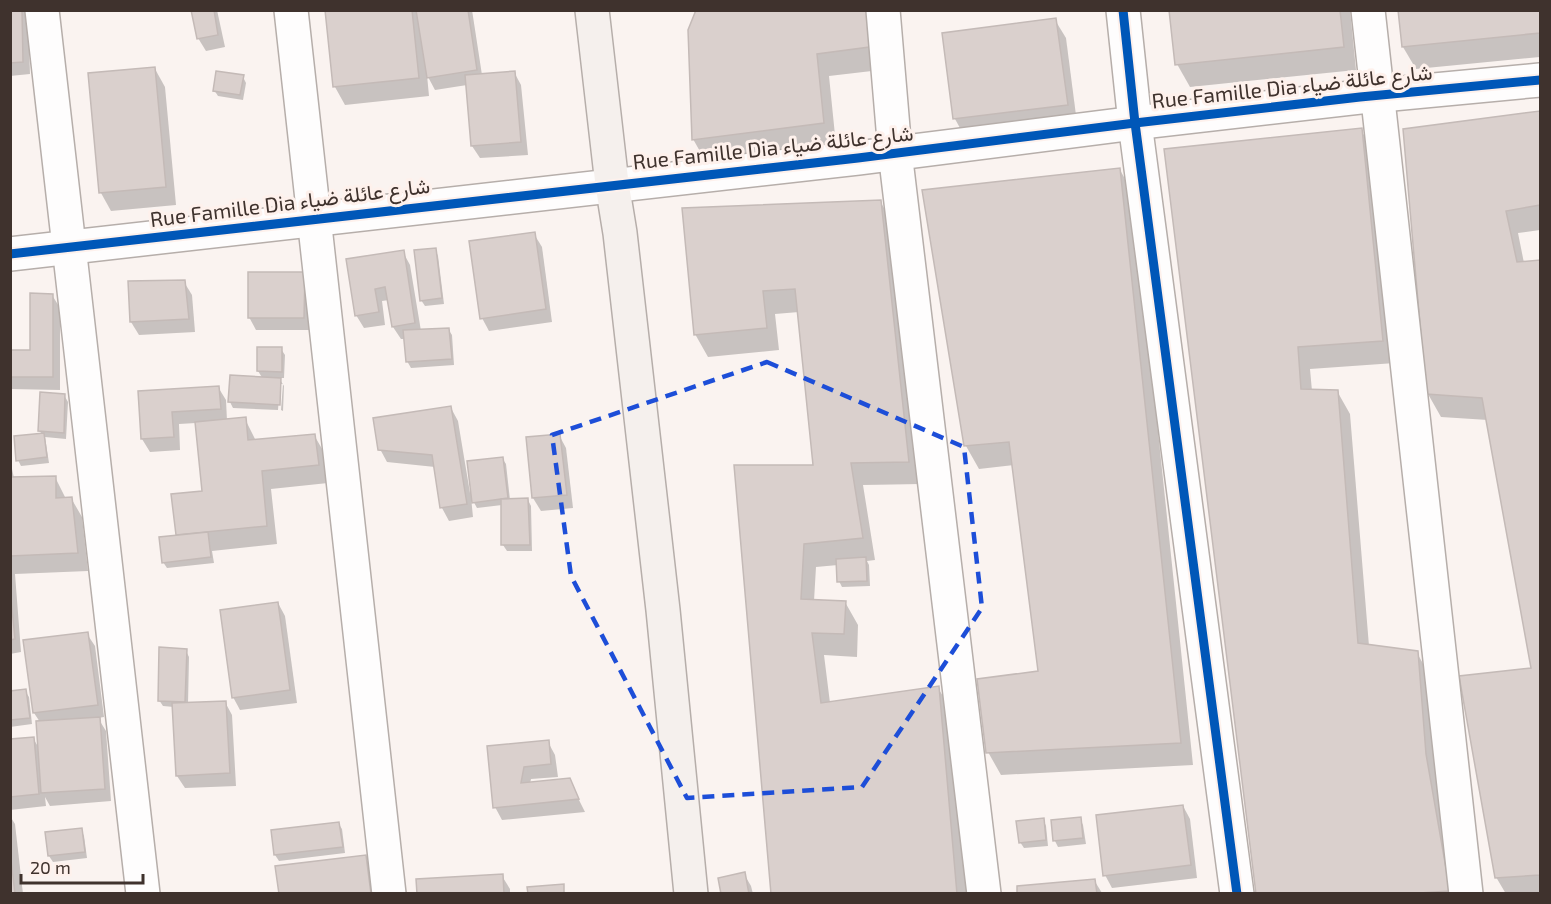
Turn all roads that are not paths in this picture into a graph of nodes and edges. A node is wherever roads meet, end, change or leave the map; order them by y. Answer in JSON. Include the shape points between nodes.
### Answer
{"nodes":[{"id":1,"x":42,"y":10,"type":"edge"},
{"id":2,"x":291,"y":10,"type":"edge"},
{"id":3,"x":592,"y":10,"type":"edge"},
{"id":4,"x":883,"y":10,"type":"edge"},
{"id":5,"x":1123,"y":10,"type":"edge"},
{"id":6,"x":1368,"y":10,"type":"edge"},
{"id":7,"x":1540,"y":80,"type":"edge"},
{"id":8,"x":1376,"y":96,"type":"junction"},
{"id":9,"x":1135,"y":123,"type":"junction"},
{"id":10,"x":895,"y":152,"type":"junction"},
{"id":11,"x":612,"y":184,"type":"junction"},
{"id":12,"x":313,"y":219,"type":"junction"},
{"id":13,"x":68,"y":247,"type":"junction"},
{"id":14,"x":10,"y":254,"type":"edge"},
{"id":15,"x":143,"y":894,"type":"edge"},
{"id":16,"x":389,"y":894,"type":"edge"},
{"id":17,"x":691,"y":894,"type":"edge"},
{"id":18,"x":984,"y":894,"type":"edge"},
{"id":19,"x":1237,"y":894,"type":"edge"},
{"id":20,"x":1466,"y":894,"type":"edge"}],
"edges":[{"from":1,"to":13,"type":"street"},
{"from":2,"to":12,"type":"street"},
{"from":3,"to":11,"type":"street"},
{"from":4,"to":10,"type":"street"},
{"from":5,"to":9,"type":"street"},
{"from":6,"to":8,"type":"street"},
{"from":7,"to":8,"type":"street","name":"Rue Famille Dia شارع عائلة ضياء"},
{"from":8,"to":9,"type":"street","name":"Rue Famille Dia شارع عائلة ضياء"},
{"from":8,"to":20,"type":"street"},
{"from":9,"to":10,"type":"street","name":"Rue Famille Dia شارع عائلة ضياء"},
{"from":9,"to":19,"type":"street"},
{"from":10,"to":11,"type":"street","name":"Rue Famille Dia شارع عائلة ضياء"},
{"from":10,"to":18,"type":"street"},
{"from":11,"to":12,"type":"street","name":"Rue Famille Dia شارع عائلة ضياء"},
{"from":11,"to":17,"type":"street","via":[[659,574]]},
{"from":12,"to":13,"type":"street","name":"Rue Famille Dia شارع عائلة ضياء"},
{"from":12,"to":16,"type":"street"},
{"from":13,"to":14,"type":"street","name":"Rue Famille Dia شارع عائلة ضياء"},
{"from":13,"to":15,"type":"street"}]}
